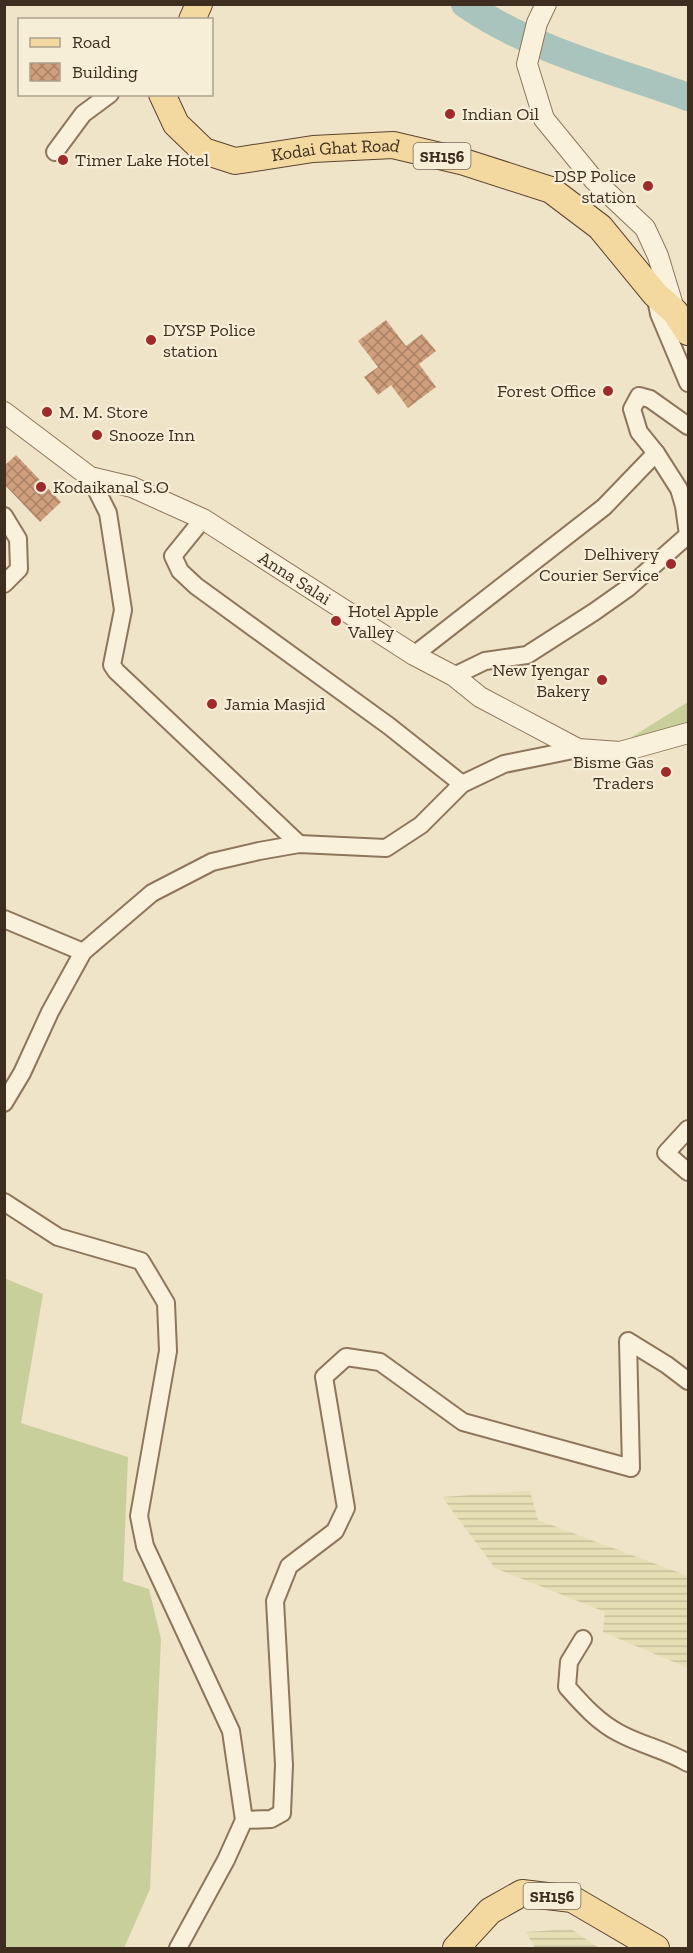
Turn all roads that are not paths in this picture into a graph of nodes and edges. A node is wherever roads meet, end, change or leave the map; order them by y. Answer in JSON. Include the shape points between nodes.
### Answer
{"nodes":[{"id":1,"x":199,"y":4,"type":"edge"},
{"id":2,"x":546,"y":4,"type":"edge"},
{"id":3,"x":193,"y":18,"type":"edge"},
{"id":4,"x":107,"y":96,"type":"edge"},
{"id":5,"x":163,"y":96,"type":"edge"},
{"id":6,"x":55,"y":152,"type":"dead end"},
{"id":7,"x":655,"y":294,"type":"junction"},
{"id":8,"x":682,"y":322,"type":"edge"},
{"id":9,"x":688,"y":383,"type":"edge"},
{"id":10,"x":4,"y":412,"type":"edge"},
{"id":11,"x":688,"y":426,"type":"edge"},
{"id":12,"x":656,"y":453,"type":"junction"},
{"id":13,"x":90,"y":477,"type":"junction"},
{"id":14,"x":686,"y":509,"type":"edge"},
{"id":15,"x":4,"y":516,"type":"edge"},
{"id":16,"x":202,"y":519,"type":"junction"},
{"id":17,"x":4,"y":584,"type":"edge"},
{"id":18,"x":414,"y":655,"type":"junction"},
{"id":19,"x":454,"y":676,"type":"junction"},
{"id":20,"x":688,"y":733,"type":"edge"},
{"id":21,"x":578,"y":749,"type":"junction"},
{"id":22,"x":462,"y":784,"type":"junction"},
{"id":23,"x":298,"y":844,"type":"junction"},
{"id":24,"x":4,"y":919,"type":"edge"},
{"id":25,"x":83,"y":952,"type":"junction"},
{"id":26,"x":4,"y":1103,"type":"edge"},
{"id":27,"x":688,"y":1129,"type":"edge"},
{"id":28,"x":688,"y":1172,"type":"edge"},
{"id":29,"x":4,"y":1202,"type":"edge"},
{"id":30,"x":688,"y":1382,"type":"edge"},
{"id":31,"x":583,"y":1639,"type":"dead end"},
{"id":32,"x":688,"y":1763,"type":"edge"},
{"id":33,"x":244,"y":1820,"type":"junction"},
{"id":34,"x":178,"y":1948,"type":"edge"},
{"id":35,"x":456,"y":1948,"type":"edge"},
{"id":36,"x":656,"y":1948,"type":"edge"}],
"edges":[{"from":1,"to":3,"type":"main road"},
{"from":2,"to":8,"type":"street","via":[[527,64],[544,119],[594,180],[645,228]]},
{"from":4,"to":6,"type":"street","via":[[83,114]]},
{"from":5,"to":7,"type":"main road","name":"Kodai Ghat Road","number":"SH156","via":[[176,124],[204,151],[236,161],[313,149],[393,145],[461,161],[550,190],[600,227]]},
{"from":7,"to":8,"type":"main road","name":"Kodai Ghat Road","number":"SH156"},
{"from":7,"to":9,"type":"street","via":[[659,314]]},
{"from":10,"to":13,"type":"street","name":"Anna Salai"},
{"from":11,"to":12,"type":"street","via":[[650,399],[639,396],[632,409],[639,432]]},
{"from":12,"to":14,"type":"street","via":[[679,489]]},
{"from":12,"to":18,"type":"street","via":[[604,507]]},
{"from":13,"to":16,"type":"street","name":"Anna Salai","via":[[132,487]]},
{"from":13,"to":23,"type":"street","via":[[108,513],[123,610],[112,665]]},
{"from":14,"to":19,"type":"street","via":[[688,535],[628,588],[527,655],[485,661]]},
{"from":15,"to":17,"type":"street","via":[[18,539],[19,569]]},
{"from":16,"to":18,"type":"street","name":"Anna Salai"},
{"from":16,"to":22,"type":"street","via":[[173,556],[180,571]]},
{"from":18,"to":19,"type":"street","name":"Anna Salai"},
{"from":19,"to":21,"type":"street","name":"Anna Salai","via":[[480,697]]},
{"from":20,"to":21,"type":"street","name":"Anna Salai","via":[[620,752]]},
{"from":21,"to":22,"type":"street","via":[[504,764]]},
{"from":22,"to":23,"type":"street","via":[[421,825],[386,848]]},
{"from":23,"to":25,"type":"street","via":[[212,862],[152,893]]},
{"from":24,"to":25,"type":"street"},
{"from":25,"to":26,"type":"street"},
{"from":27,"to":28,"type":"street","via":[[666,1153]]},
{"from":29,"to":33,"type":"street","via":[[58,1237],[141,1261],[166,1303],[168,1352],[139,1516],[145,1546],[231,1731]]},
{"from":30,"to":33,"type":"street","via":[[628,1341],[631,1468],[463,1422],[380,1362],[346,1357],[324,1377],[346,1508],[334,1531],[289,1566],[275,1601],[284,1765],[282,1813],[271,1819]]},
{"from":31,"to":32,"type":"street","via":[[569,1662],[567,1687],[590,1713],[620,1734]]},
{"from":33,"to":34,"type":"street"},
{"from":35,"to":36,"type":"main road","number":"SH156","via":[[490,1911],[522,1893],[573,1899]]}]}
